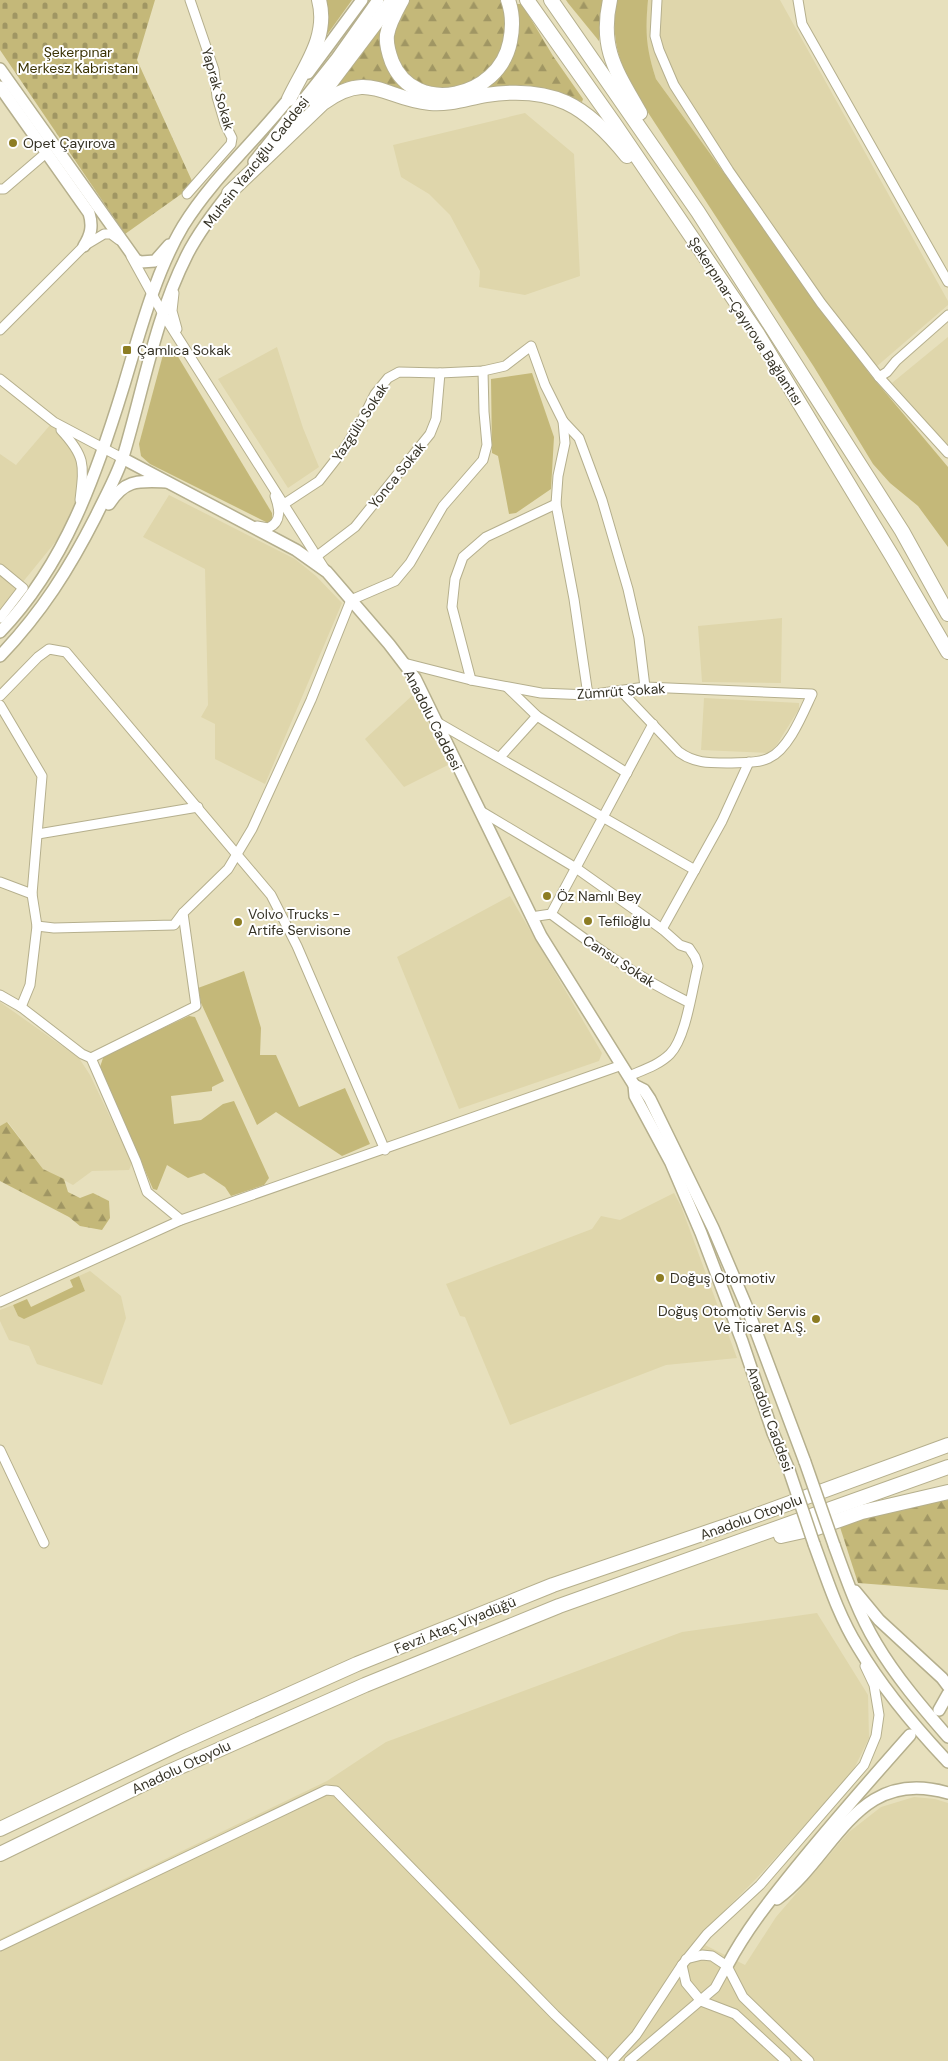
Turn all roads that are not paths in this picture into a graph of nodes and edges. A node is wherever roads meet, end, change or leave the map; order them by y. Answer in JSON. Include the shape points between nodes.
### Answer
{"nodes":[{"id":1,"x":190,"y":0,"type":"edge"},
{"id":2,"x":320,"y":0,"type":"edge"},
{"id":3,"x":362,"y":0,"type":"edge"},
{"id":4,"x":378,"y":0,"type":"edge"},
{"id":5,"x":393,"y":0,"type":"edge"},
{"id":6,"x":402,"y":0,"type":"edge"},
{"id":7,"x":508,"y":0,"type":"edge"},
{"id":8,"x":527,"y":0,"type":"edge"},
{"id":9,"x":551,"y":0,"type":"edge"},
{"id":10,"x":610,"y":0,"type":"edge"},
{"id":11,"x":657,"y":0,"type":"edge"},
{"id":12,"x":798,"y":0,"type":"edge"},
{"id":13,"x":0,"y":69,"type":"edge"},
{"id":14,"x":0,"y":87,"type":"edge"},
{"id":15,"x":289,"y":99,"type":"junction"},
{"id":16,"x":299,"y":125,"type":"junction"},
{"id":17,"x":46,"y":153,"type":"junction"},
{"id":18,"x":680,"y":186,"type":"junction"},
{"id":19,"x":0,"y":189,"type":"edge"},
{"id":20,"x":229,"y":192,"type":"junction"},
{"id":21,"x":187,"y":194,"type":"dead end"},
{"id":22,"x":184,"y":226,"type":"junction"},
{"id":23,"x":693,"y":240,"type":"junction"},
{"id":24,"x":84,"y":246,"type":"junction"},
{"id":25,"x":125,"y":246,"type":"junction"},
{"id":26,"x":176,"y":280,"type":"junction"},
{"id":27,"x":948,"y":282,"type":"edge"},
{"id":28,"x":152,"y":294,"type":"junction"},
{"id":29,"x":164,"y":314,"type":"junction"},
{"id":30,"x":948,"y":315,"type":"edge"},
{"id":31,"x":0,"y":330,"type":"edge"},
{"id":32,"x":181,"y":341,"type":"junction"},
{"id":33,"x":483,"y":370,"type":"junction"},
{"id":34,"x":440,"y":373,"type":"junction"},
{"id":35,"x":879,"y":377,"type":"junction"},
{"id":36,"x":0,"y":379,"type":"edge"},
{"id":37,"x":563,"y":421,"type":"junction"},
{"id":38,"x":54,"y":422,"type":"junction"},
{"id":39,"x":104,"y":449,"type":"junction"},
{"id":40,"x":948,"y":454,"type":"edge"},
{"id":41,"x":122,"y":458,"type":"junction"},
{"id":42,"x":169,"y":482,"type":"junction"},
{"id":43,"x":270,"y":483,"type":"junction"},
{"id":44,"x":284,"y":504,"type":"junction"},
{"id":45,"x":556,"y":504,"type":"junction"},
{"id":46,"x":79,"y":512,"type":"junction"},
{"id":47,"x":249,"y":525,"type":"junction"},
{"id":48,"x":317,"y":556,"type":"junction"},
{"id":49,"x":73,"y":561,"type":"junction"},
{"id":50,"x":0,"y":569,"type":"edge"},
{"id":51,"x":327,"y":572,"type":"junction"},
{"id":52,"x":351,"y":600,"type":"junction"},
{"id":53,"x":948,"y":614,"type":"edge"},
{"id":54,"x":0,"y":618,"type":"edge"},
{"id":55,"x":0,"y":632,"type":"edge"},
{"id":56,"x":948,"y":652,"type":"edge"},
{"id":57,"x":0,"y":656,"type":"edge"},
{"id":58,"x":404,"y":663,"type":"junction"},
{"id":59,"x":472,"y":680,"type":"junction"},
{"id":60,"x":507,"y":687,"type":"junction"},
{"id":61,"x":645,"y":687,"type":"junction"},
{"id":62,"x":621,"y":691,"type":"junction"},
{"id":63,"x":0,"y":696,"type":"edge"},
{"id":64,"x":588,"y":696,"type":"junction"},
{"id":65,"x":0,"y":705,"type":"edge"},
{"id":66,"x":537,"y":716,"type":"junction"},
{"id":67,"x":435,"y":721,"type":"junction"},
{"id":68,"x":653,"y":724,"type":"junction"},
{"id":69,"x":500,"y":757,"type":"junction"},
{"id":70,"x":749,"y":762,"type":"junction"},
{"id":71,"x":627,"y":773,"type":"junction"},
{"id":72,"x":198,"y":807,"type":"junction"},
{"id":73,"x":478,"y":809,"type":"junction"},
{"id":74,"x":603,"y":818,"type":"junction"},
{"id":75,"x":38,"y":834,"type":"junction"},
{"id":76,"x":237,"y":854,"type":"junction"},
{"id":77,"x":576,"y":868,"type":"junction"},
{"id":78,"x":695,"y":870,"type":"junction"},
{"id":79,"x":0,"y":882,"type":"edge"},
{"id":80,"x":32,"y":894,"type":"junction"},
{"id":81,"x":183,"y":913,"type":"junction"},
{"id":82,"x":551,"y":914,"type":"junction"},
{"id":83,"x":531,"y":916,"type":"junction"},
{"id":84,"x":37,"y":926,"type":"junction"},
{"id":85,"x":662,"y":930,"type":"junction"},
{"id":86,"x":0,"y":995,"type":"edge"},
{"id":87,"x":688,"y":1002,"type":"junction"},
{"id":88,"x":21,"y":1007,"type":"junction"},
{"id":89,"x":90,"y":1058,"type":"junction"},
{"id":90,"x":622,"y":1065,"type":"junction"},
{"id":91,"x":632,"y":1081,"type":"junction"},
{"id":92,"x":385,"y":1150,"type":"junction"},
{"id":93,"x":181,"y":1220,"type":"junction"},
{"id":94,"x":0,"y":1302,"type":"edge"},
{"id":95,"x":948,"y":1445,"type":"edge"},
{"id":96,"x":0,"y":1450,"type":"edge"},
{"id":97,"x":948,"y":1467,"type":"edge"},
{"id":98,"x":948,"y":1492,"type":"edge"},
{"id":99,"x":44,"y":1543,"type":"dead end"},
{"id":100,"x":715,"y":1551,"type":"junction"},
{"id":101,"x":847,"y":1580,"type":"junction"},
{"id":102,"x":553,"y":1585,"type":"joint"},
{"id":103,"x":560,"y":1606,"type":"joint"},
{"id":104,"x":857,"y":1647,"type":"junction"},
{"id":105,"x":357,"y":1664,"type":"joint"},
{"id":106,"x":365,"y":1685,"type":"joint"},
{"id":107,"x":948,"y":1686,"type":"edge"},
{"id":108,"x":948,"y":1694,"type":"edge"},
{"id":109,"x":939,"y":1710,"type":"dead end"},
{"id":110,"x":910,"y":1735,"type":"dead end"},
{"id":111,"x":948,"y":1737,"type":"edge"},
{"id":112,"x":948,"y":1762,"type":"edge"},
{"id":113,"x":948,"y":1793,"type":"edge"},
{"id":114,"x":0,"y":1829,"type":"edge"},
{"id":115,"x":0,"y":1854,"type":"edge"},
{"id":116,"x":764,"y":1909,"type":"junction"},
{"id":117,"x":0,"y":1946,"type":"edge"},
{"id":118,"x":684,"y":1962,"type":"junction"},
{"id":119,"x":727,"y":1966,"type":"junction"},
{"id":120,"x":701,"y":2001,"type":"junction"},
{"id":121,"x":603,"y":2061,"type":"edge"},
{"id":122,"x":612,"y":2061,"type":"edge"},
{"id":123,"x":629,"y":2061,"type":"edge"},
{"id":124,"x":786,"y":2061,"type":"edge"},
{"id":125,"x":809,"y":2061,"type":"edge"}],
"edges":[{"from":1,"to":21,"type":"street","name":"Yaprak Sokak","via":[[214,70],[225,124],[232,138],[231,144]]},
{"from":2,"to":15,"type":"highway","via":[[322,20],[315,50]]},
{"from":3,"to":15,"type":"main road","name":"Muhsin Yazıcığlu Caddesi"},
{"from":4,"to":20,"type":"main road","name":"Muhsin Yazıcığlu Caddesi","via":[[310,92]]},
{"from":5,"to":16,"type":"highway"},
{"from":6,"to":7,"type":"highway","via":[[387,36],[394,68],[412,86],[444,94],[479,86],[498,70],[512,33]]},
{"from":8,"to":23,"type":"highway","name":"Şekerpınar-Çayırova Bağlantısı"},
{"from":9,"to":18,"type":"highway","name":"Şekerpınar-Çayırova Bağlantısı"},
{"from":10,"to":18,"type":"highway","via":[[607,30],[614,66]]},
{"from":11,"to":35,"type":"street","via":[[655,36],[674,85],[821,303]]},
{"from":12,"to":27,"type":"street","via":[[802,24]]},
{"from":13,"to":25,"type":"main road"},
{"from":14,"to":17,"type":"main road"},
{"from":15,"to":22,"type":"main road","name":"Muhsin Yazıcığlu Caddesi"},
{"from":16,"to":20,"type":"highway"},
{"from":16,"to":23,"type":"highway","via":[[336,93],[351,87],[368,86],[430,104],[511,93],[544,94],[574,106],[596,122],[616,142]]},
{"from":17,"to":19,"type":"street"},
{"from":17,"to":24,"type":"main road","via":[[88,213],[92,226]]},
{"from":18,"to":53,"type":"highway","name":"Şekerpınar-Çayırova Bağlantısı","via":[[902,531]]},
{"from":20,"to":26,"type":"main road","name":"Muhsin Yazıcığlu Caddesi","via":[[188,254]]},
{"from":22,"to":25,"type":"main road","via":[[154,261],[136,260]]},
{"from":22,"to":28,"type":"main road","name":"Muhsin Yazıcığlu Caddesi"},
{"from":23,"to":56,"type":"highway","name":"Şekerpınar-Çayırova Bağlantısı","via":[[757,333]]},
{"from":24,"to":25,"type":"street","via":[[108,233]]},
{"from":24,"to":31,"type":"street"},
{"from":25,"to":28,"type":"street"},
{"from":26,"to":29,"type":"main road","name":"Muhsin Yazıcığlu Caddesi"},
{"from":26,"to":32,"type":"street","via":[[172,311]]},
{"from":28,"to":29,"type":"street"},
{"from":28,"to":39,"type":"main road","name":"Muhsin Yazıcığlu Caddesi"},
{"from":29,"to":32,"type":"street"},
{"from":29,"to":41,"type":"main road","name":"Muhsin Yazıcığlu Caddesi"},
{"from":30,"to":35,"type":"street"},
{"from":32,"to":43,"type":"street"},
{"from":33,"to":34,"type":"street","name":"Yazgülü Sokak"},
{"from":33,"to":37,"type":"street","name":"Yazgülü Sokak","via":[[505,366],[531,346]]},
{"from":33,"to":52,"type":"street","via":[[487,445],[483,460],[443,506],[410,563],[395,581]]},
{"from":34,"to":44,"type":"street","name":"Yazgülü Sokak","via":[[399,372],[388,378],[374,394],[344,449],[319,481]]},
{"from":34,"to":48,"type":"street","name":"Yonca Sokak","via":[[436,419],[430,434],[355,527]]},
{"from":35,"to":40,"type":"street"},
{"from":36,"to":38,"type":"street"},
{"from":37,"to":45,"type":"street","via":[[564,443]]},
{"from":37,"to":61,"type":"street","via":[[579,438],[602,500],[628,589]]},
{"from":38,"to":39,"type":"street"},
{"from":38,"to":46,"type":"street","via":[[72,442],[83,463]]},
{"from":39,"to":41,"type":"street"},
{"from":39,"to":46,"type":"main road","name":"Muhsin Yazıcığlu Caddesi"},
{"from":41,"to":42,"type":"main road","name":"Anadolu Caddesi"},
{"from":41,"to":49,"type":"main road","name":"Muhsin Yazıcığlu Caddesi"},
{"from":42,"to":47,"type":"main road","name":"Anadolu Caddesi"},
{"from":42,"to":49,"type":"main road","via":[[137,482],[120,488]]},
{"from":43,"to":44,"type":"street"},
{"from":43,"to":47,"type":"street","via":[[278,505],[276,522],[268,528]]},
{"from":44,"to":48,"type":"street"},
{"from":45,"to":59,"type":"street","via":[[486,537],[463,557],[455,579],[452,607]]},
{"from":45,"to":64,"type":"street"},
{"from":46,"to":55,"type":"main road","name":"Muhsin Yazıcığlu Caddesi","via":[[47,572]]},
{"from":47,"to":51,"type":"main road","name":"Anadolu Caddesi","via":[[296,550]]},
{"from":48,"to":51,"type":"street"},
{"from":49,"to":57,"type":"main road","name":"Muhsin Yazıcığlu Caddesi","via":[[34,618]]},
{"from":50,"to":54,"type":"street","via":[[23,588]]},
{"from":51,"to":52,"type":"main road","name":"Anadolu Caddesi"},
{"from":52,"to":58,"type":"main road","name":"Anadolu Caddesi"},
{"from":52,"to":76,"type":"street","via":[[311,700],[252,829]]},
{"from":58,"to":59,"type":"street","name":"Zümrüt Sokak"},
{"from":58,"to":67,"type":"main road","name":"Anadolu Caddesi"},
{"from":59,"to":60,"type":"street","name":"Zümrüt Sokak"},
{"from":60,"to":64,"type":"street","name":"Zümrüt Sokak"},
{"from":60,"to":66,"type":"street"},
{"from":61,"to":62,"type":"street","name":"Zümrüt Sokak"},
{"from":61,"to":70,"type":"street","name":"Zümrüt Sokak","via":[[812,694],[781,750],[769,758]]},
{"from":62,"to":64,"type":"street","name":"Zümrüt Sokak"},
{"from":62,"to":68,"type":"street"},
{"from":63,"to":72,"type":"street","via":[[49,649],[66,652]]},
{"from":65,"to":75,"type":"street","via":[[42,776]]},
{"from":66,"to":69,"type":"street"},
{"from":66,"to":71,"type":"street"},
{"from":67,"to":69,"type":"street"},
{"from":67,"to":73,"type":"main road","name":"Anadolu Caddesi"},
{"from":68,"to":70,"type":"street","via":[[687,758],[704,763]]},
{"from":68,"to":71,"type":"street"},
{"from":69,"to":74,"type":"street"},
{"from":70,"to":78,"type":"street"},
{"from":71,"to":74,"type":"street"},
{"from":72,"to":75,"type":"street"},
{"from":72,"to":76,"type":"street"},
{"from":73,"to":77,"type":"street"},
{"from":73,"to":83,"type":"main road","name":"Anadolu Caddesi"},
{"from":74,"to":77,"type":"street"},
{"from":74,"to":78,"type":"street"},
{"from":75,"to":80,"type":"street"},
{"from":76,"to":81,"type":"street","via":[[228,869]]},
{"from":76,"to":92,"type":"street","via":[[271,895],[297,946]]},
{"from":77,"to":82,"type":"street"},
{"from":77,"to":85,"type":"street"},
{"from":78,"to":85,"type":"street"},
{"from":79,"to":80,"type":"street"},
{"from":80,"to":84,"type":"street"},
{"from":81,"to":84,"type":"street","via":[[174,925]]},
{"from":81,"to":89,"type":"street","via":[[196,1006]]},
{"from":82,"to":83,"type":"street"},
{"from":82,"to":87,"type":"street","name":"Cansu Sokak","via":[[609,957]]},
{"from":83,"to":90,"type":"main road","name":"Anadolu Caddesi"},
{"from":84,"to":88,"type":"street","via":[[30,985]]},
{"from":85,"to":87,"type":"street","via":[[689,948],[695,957],[698,966]]},
{"from":86,"to":88,"type":"street"},
{"from":87,"to":91,"type":"street","via":[[683,1030],[673,1050]]},
{"from":88,"to":89,"type":"street"},
{"from":89,"to":93,"type":"street","via":[[147,1192]]},
{"from":90,"to":91,"type":"main road","name":"Anadolu Caddesi"},
{"from":90,"to":92,"type":"street"},
{"from":91,"to":101,"type":"main road","name":"Anadolu Caddesi","bridge":true,"via":[[650,1099],[714,1228],[748,1310]]},
{"from":91,"to":104,"type":"main road","name":"Anadolu Caddesi","bridge":true,"via":[[635,1096],[671,1163],[701,1233],[833,1597]]},
{"from":92,"to":93,"type":"street"},
{"from":93,"to":94,"type":"street"},
{"from":95,"to":102,"type":"highway","name":"Anadolu Otoyolu"},
{"from":96,"to":99,"type":"street"},
{"from":97,"to":100,"type":"highway","name":"Anadolu Otoyolu"},
{"from":98,"to":100,"type":"highway","via":[[862,1512],[817,1528]]},
{"from":100,"to":103,"type":"highway","name":"Anadolu Otoyolu"},
{"from":101,"to":107,"type":"main road","via":[[879,1620]]},
{"from":101,"to":111,"type":"main road","name":"Anadolu Caddesi","via":[[880,1649]]},
{"from":102,"to":105,"type":"highway","name":"Fevzi Ataç Viyadüğü"},
{"from":103,"to":106,"type":"highway","name":"Fevzi Ataç Viyadüğü"},
{"from":104,"to":112,"type":"main road","name":"Anadolu Caddesi","via":[[906,1714]]},
{"from":104,"to":118,"type":"street","via":[[874,1685],[879,1715],[876,1736],[864,1765],[760,1885],[706,1934]]},
{"from":105,"to":114,"type":"highway","name":"Anadolu Otoyolu"},
{"from":106,"to":115,"type":"highway","name":"Anadolu Otoyolu","via":[[164,1774]]},
{"from":108,"to":109,"type":"main road"},
{"from":110,"to":116,"type":"main road","via":[[839,1814]]},
{"from":113,"to":116,"type":"main road","via":[[918,1788],[888,1793],[870,1801],[845,1824],[798,1882]]},
{"from":116,"to":119,"type":"main road","via":[[738,1944]]},
{"from":117,"to":121,"type":"street","via":[[326,1790],[336,1791]]},
{"from":118,"to":119,"type":"street","via":[[702,1955],[712,1956]]},
{"from":118,"to":120,"type":"street","via":[[686,1983]]},
{"from":118,"to":122,"type":"street","via":[[636,2035]]},
{"from":119,"to":120,"type":"street","via":[[715,1988]]},
{"from":119,"to":125,"type":"street","via":[[743,1997]]},
{"from":120,"to":123,"type":"street"},
{"from":120,"to":124,"type":"street","via":[[735,2014]]}]}
